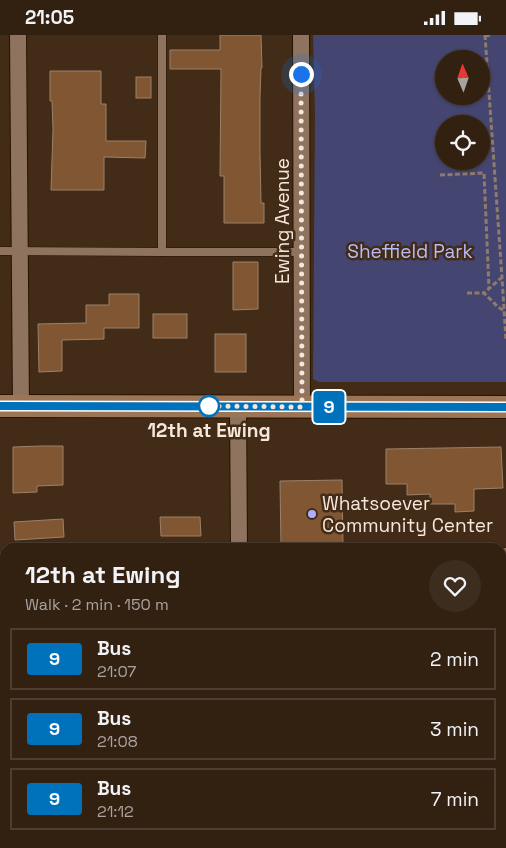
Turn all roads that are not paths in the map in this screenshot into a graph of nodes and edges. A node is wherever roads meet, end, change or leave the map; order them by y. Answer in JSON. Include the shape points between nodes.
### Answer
{"nodes":[{"id":1,"x":18,"y":35,"type":"edge"},
{"id":2,"x":162,"y":35,"type":"edge"},
{"id":3,"x":301,"y":35,"type":"edge"},
{"id":4,"x":0,"y":251,"type":"edge"},
{"id":5,"x":20,"y":251,"type":"junction"},
{"id":6,"x":162,"y":252,"type":"junction"},
{"id":7,"x":302,"y":252,"type":"junction"},
{"id":8,"x":10,"y":406,"type":"edge"},
{"id":9,"x":238,"y":406,"type":"junction"},
{"id":10,"x":302,"y":407,"type":"junction"},
{"id":11,"x":506,"y":407,"type":"edge"},
{"id":12,"x":239,"y":543,"type":"edge"}],
"edges":[{"from":1,"to":5,"type":"street"},
{"from":2,"to":6,"type":"lane"},
{"from":3,"to":7,"type":"street","name":"Ewing Avenue"},
{"from":4,"to":5,"type":"lane"},
{"from":5,"to":6,"type":"lane"},
{"from":5,"to":8,"type":"street"},
{"from":6,"to":7,"type":"lane"},
{"from":7,"to":10,"type":"street","name":"Ewing Avenue"},
{"from":8,"to":9,"type":"street"},
{"from":9,"to":10,"type":"street"},
{"from":9,"to":12,"type":"street"},
{"from":10,"to":11,"type":"street"}]}
